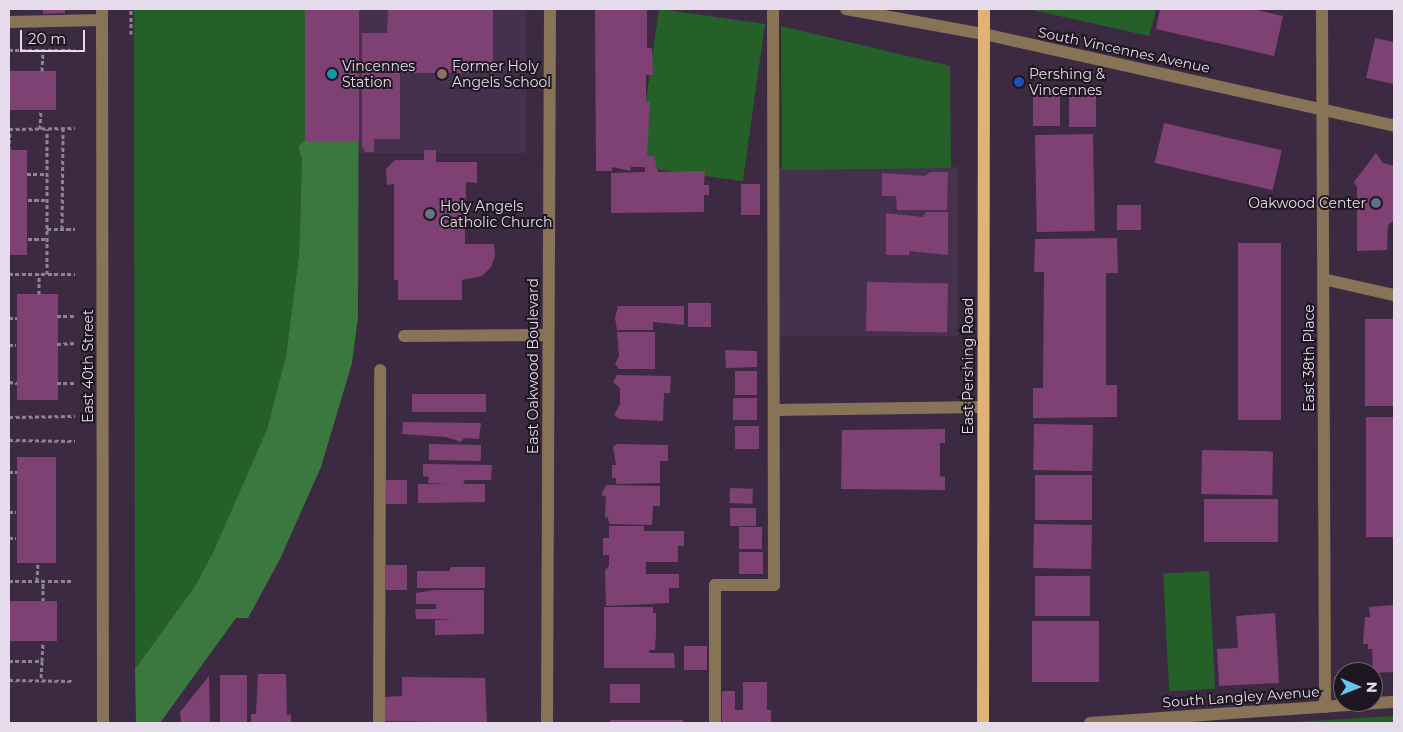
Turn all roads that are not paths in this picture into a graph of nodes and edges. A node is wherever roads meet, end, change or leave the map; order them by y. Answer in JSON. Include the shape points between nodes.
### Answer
{"nodes":[{"id":1,"x":550,"y":9,"type":"edge"},
{"id":2,"x":773,"y":9,"type":"edge"},
{"id":3,"x":846,"y":9,"type":"edge"},
{"id":4,"x":984,"y":9,"type":"edge"},
{"id":5,"x":1322,"y":9,"type":"edge"},
{"id":6,"x":102,"y":14,"type":"edge"},
{"id":7,"x":9,"y":22,"type":"edge"},
{"id":8,"x":984,"y":34,"type":"junction"},
{"id":9,"x":1323,"y":110,"type":"junction"},
{"id":10,"x":1394,"y":126,"type":"edge"},
{"id":11,"x":1324,"y":279,"type":"junction"},
{"id":12,"x":1394,"y":295,"type":"edge"},
{"id":13,"x":548,"y":335,"type":"junction"},
{"id":14,"x":404,"y":336,"type":"dead end"},
{"id":15,"x":380,"y":370,"type":"dead end"},
{"id":16,"x":983,"y":407,"type":"junction"},
{"id":17,"x":774,"y":410,"type":"junction"},
{"id":18,"x":1394,"y":702,"type":"edge"},
{"id":19,"x":1325,"y":707,"type":"junction"},
{"id":20,"x":103,"y":723,"type":"edge"},
{"id":21,"x":378,"y":723,"type":"edge"},
{"id":22,"x":547,"y":723,"type":"edge"},
{"id":23,"x":715,"y":723,"type":"edge"},
{"id":24,"x":983,"y":723,"type":"edge"},
{"id":25,"x":1090,"y":723,"type":"edge"}],
"edges":[{"from":1,"to":13,"type":"street","name":"East Oakwood Boulevard"},
{"from":2,"to":17,"type":"street"},
{"from":3,"to":8,"type":"street","name":"South Vincennes Avenue"},
{"from":4,"to":8,"type":"main road","name":"East Pershing Road"},
{"from":5,"to":9,"type":"street","name":"East 38th Place"},
{"from":6,"to":7,"type":"street"},
{"from":6,"to":20,"type":"street","name":"East 40th Street"},
{"from":8,"to":9,"type":"street","name":"South Vincennes Avenue"},
{"from":8,"to":16,"type":"main road","name":"East Pershing Road"},
{"from":9,"to":10,"type":"street","name":"South Vincennes Avenue"},
{"from":9,"to":11,"type":"street","name":"East 38th Place"},
{"from":11,"to":12,"type":"street"},
{"from":11,"to":19,"type":"street","name":"East 38th Place"},
{"from":13,"to":14,"type":"street"},
{"from":13,"to":22,"type":"street","name":"East Oakwood Boulevard"},
{"from":15,"to":21,"type":"street"},
{"from":16,"to":17,"type":"street"},
{"from":16,"to":24,"type":"main road","name":"East Pershing Road"},
{"from":17,"to":23,"type":"street","via":[[774,584],[715,585]]},
{"from":18,"to":19,"type":"street","name":"South Langley Avenue"},
{"from":19,"to":25,"type":"street","name":"South Langley Avenue"}]}
